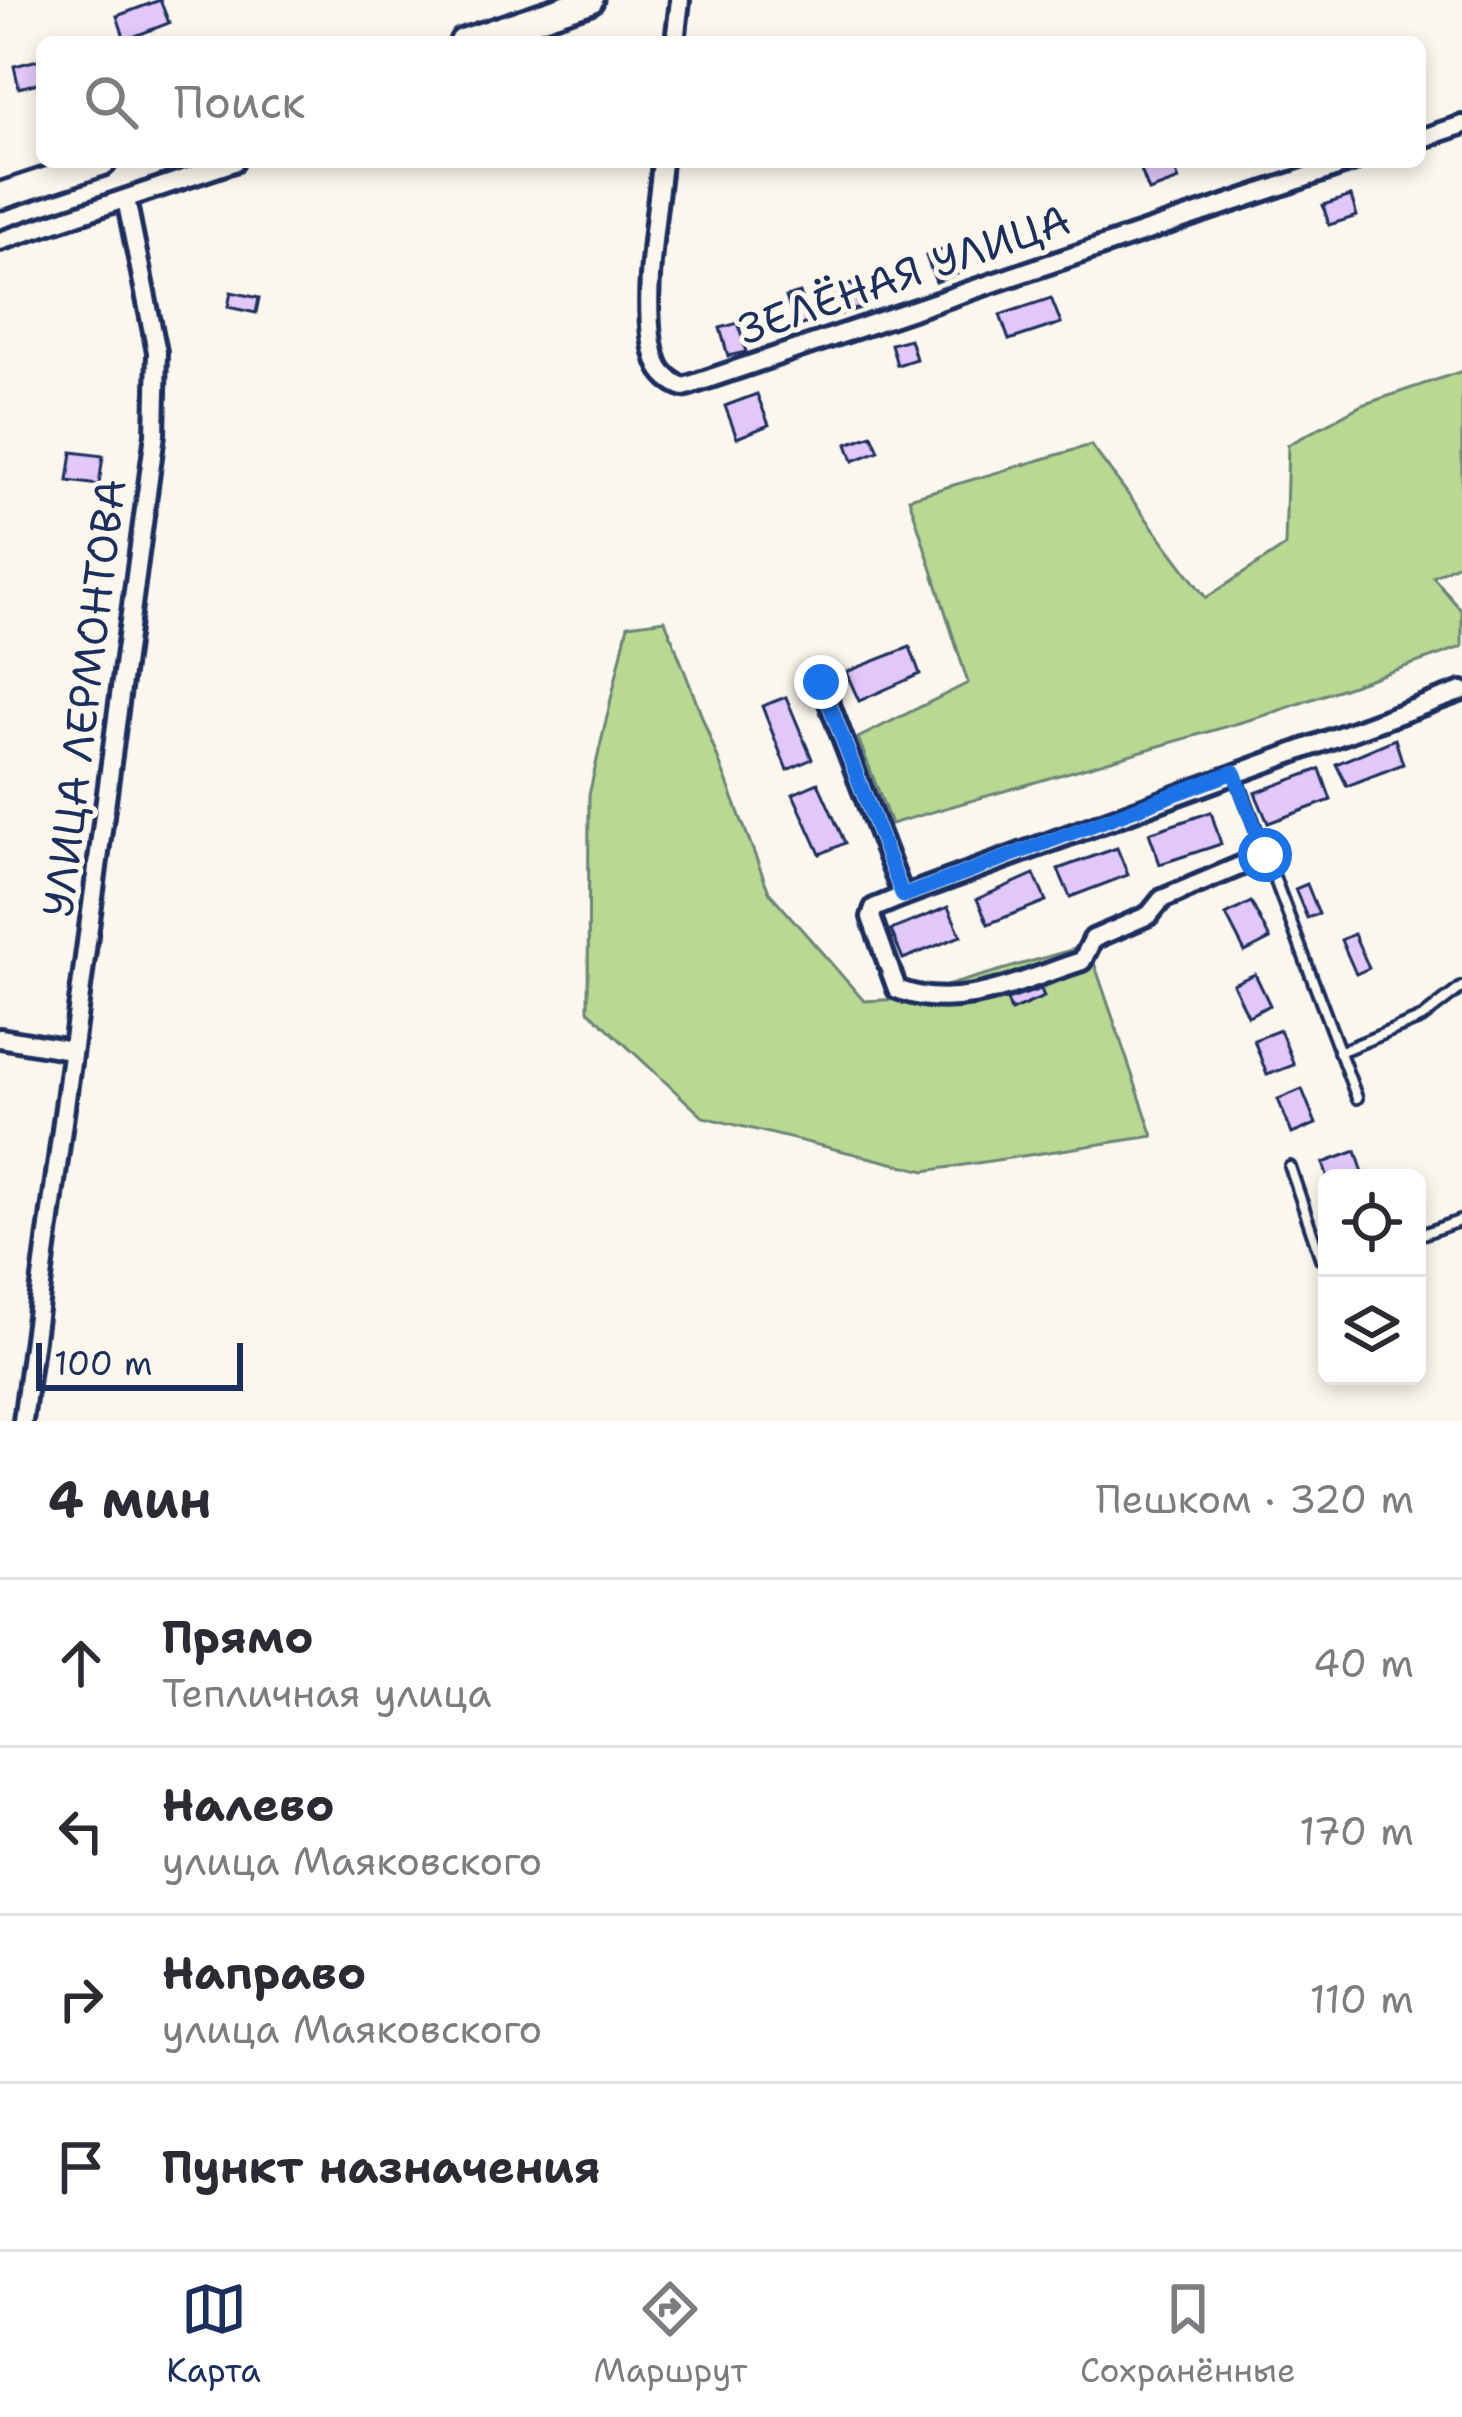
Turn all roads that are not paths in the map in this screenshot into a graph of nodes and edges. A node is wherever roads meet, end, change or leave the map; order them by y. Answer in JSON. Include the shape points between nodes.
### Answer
{"nodes":[{"id":1,"x":590,"y":0,"type":"edge"},
{"id":2,"x":680,"y":0,"type":"edge"},
{"id":3,"x":481,"y":36,"type":"edge"},
{"id":4,"x":676,"y":36,"type":"edge"},
{"id":5,"x":1462,"y":125,"type":"edge"},
{"id":6,"x":1426,"y":137,"type":"edge"},
{"id":7,"x":85,"y":168,"type":"edge"},
{"id":8,"x":216,"y":168,"type":"edge"},
{"id":9,"x":662,"y":168,"type":"edge"},
{"id":10,"x":1334,"y":168,"type":"edge"},
{"id":11,"x":0,"y":196,"type":"edge"},
{"id":12,"x":126,"y":199,"type":"junction"},
{"id":13,"x":0,"y":241,"type":"edge"},
{"id":14,"x":821,"y":682,"type":"dead end"},
{"id":15,"x":1462,"y":691,"type":"edge"},
{"id":16,"x":1234,"y":772,"type":"junction"},
{"id":17,"x":1265,"y":855,"type":"junction"},
{"id":18,"x":903,"y":896,"type":"junction"},
{"id":19,"x":1462,"y":987,"type":"edge"},
{"id":20,"x":0,"y":1038,"type":"edge"},
{"id":21,"x":70,"y":1050,"type":"junction"},
{"id":22,"x":1340,"y":1052,"type":"junction"},
{"id":23,"x":1357,"y":1098,"type":"dead end"},
{"id":24,"x":1290,"y":1166,"type":"dead end"},
{"id":25,"x":1462,"y":1220,"type":"edge"},
{"id":26,"x":1426,"y":1233,"type":"edge"},
{"id":27,"x":1318,"y":1250,"type":"edge"},
{"id":28,"x":23,"y":1421,"type":"edge"}],
"edges":[{"from":1,"to":3,"type":"street"},
{"from":2,"to":4,"type":"street"},
{"from":5,"to":6,"type":"street"},
{"from":7,"to":11,"type":"street"},
{"from":8,"to":12,"type":"street"},
{"from":9,"to":10,"type":"street","name":"ЗЕЛЁНАЯ УЛИЦА","via":[[649,321],[657,365],[684,386]]},
{"from":12,"to":13,"type":"street"},
{"from":12,"to":21,"type":"street","name":"УЛИЦА ЛЕРМОНТОВА","via":[[157,352],[155,434]]},
{"from":14,"to":18,"type":"street"},
{"from":15,"to":16,"type":"street"},
{"from":16,"to":17,"type":"lane"},
{"from":16,"to":18,"type":"street"},
{"from":17,"to":18,"type":"street","via":[[1162,898],[1149,915],[1093,939],[1082,961],[958,1000],[921,999],[897,988],[871,917]]},
{"from":17,"to":22,"type":"lane"},
{"from":19,"to":22,"type":"lane","via":[[1422,1018]]},
{"from":20,"to":21,"type":"street"},
{"from":21,"to":28,"type":"street","name":"УЛИЦА ЛЕРМОНТОВА"},
{"from":22,"to":23,"type":"lane"},
{"from":24,"to":27,"type":"lane"},
{"from":25,"to":26,"type":"lane"}]}
